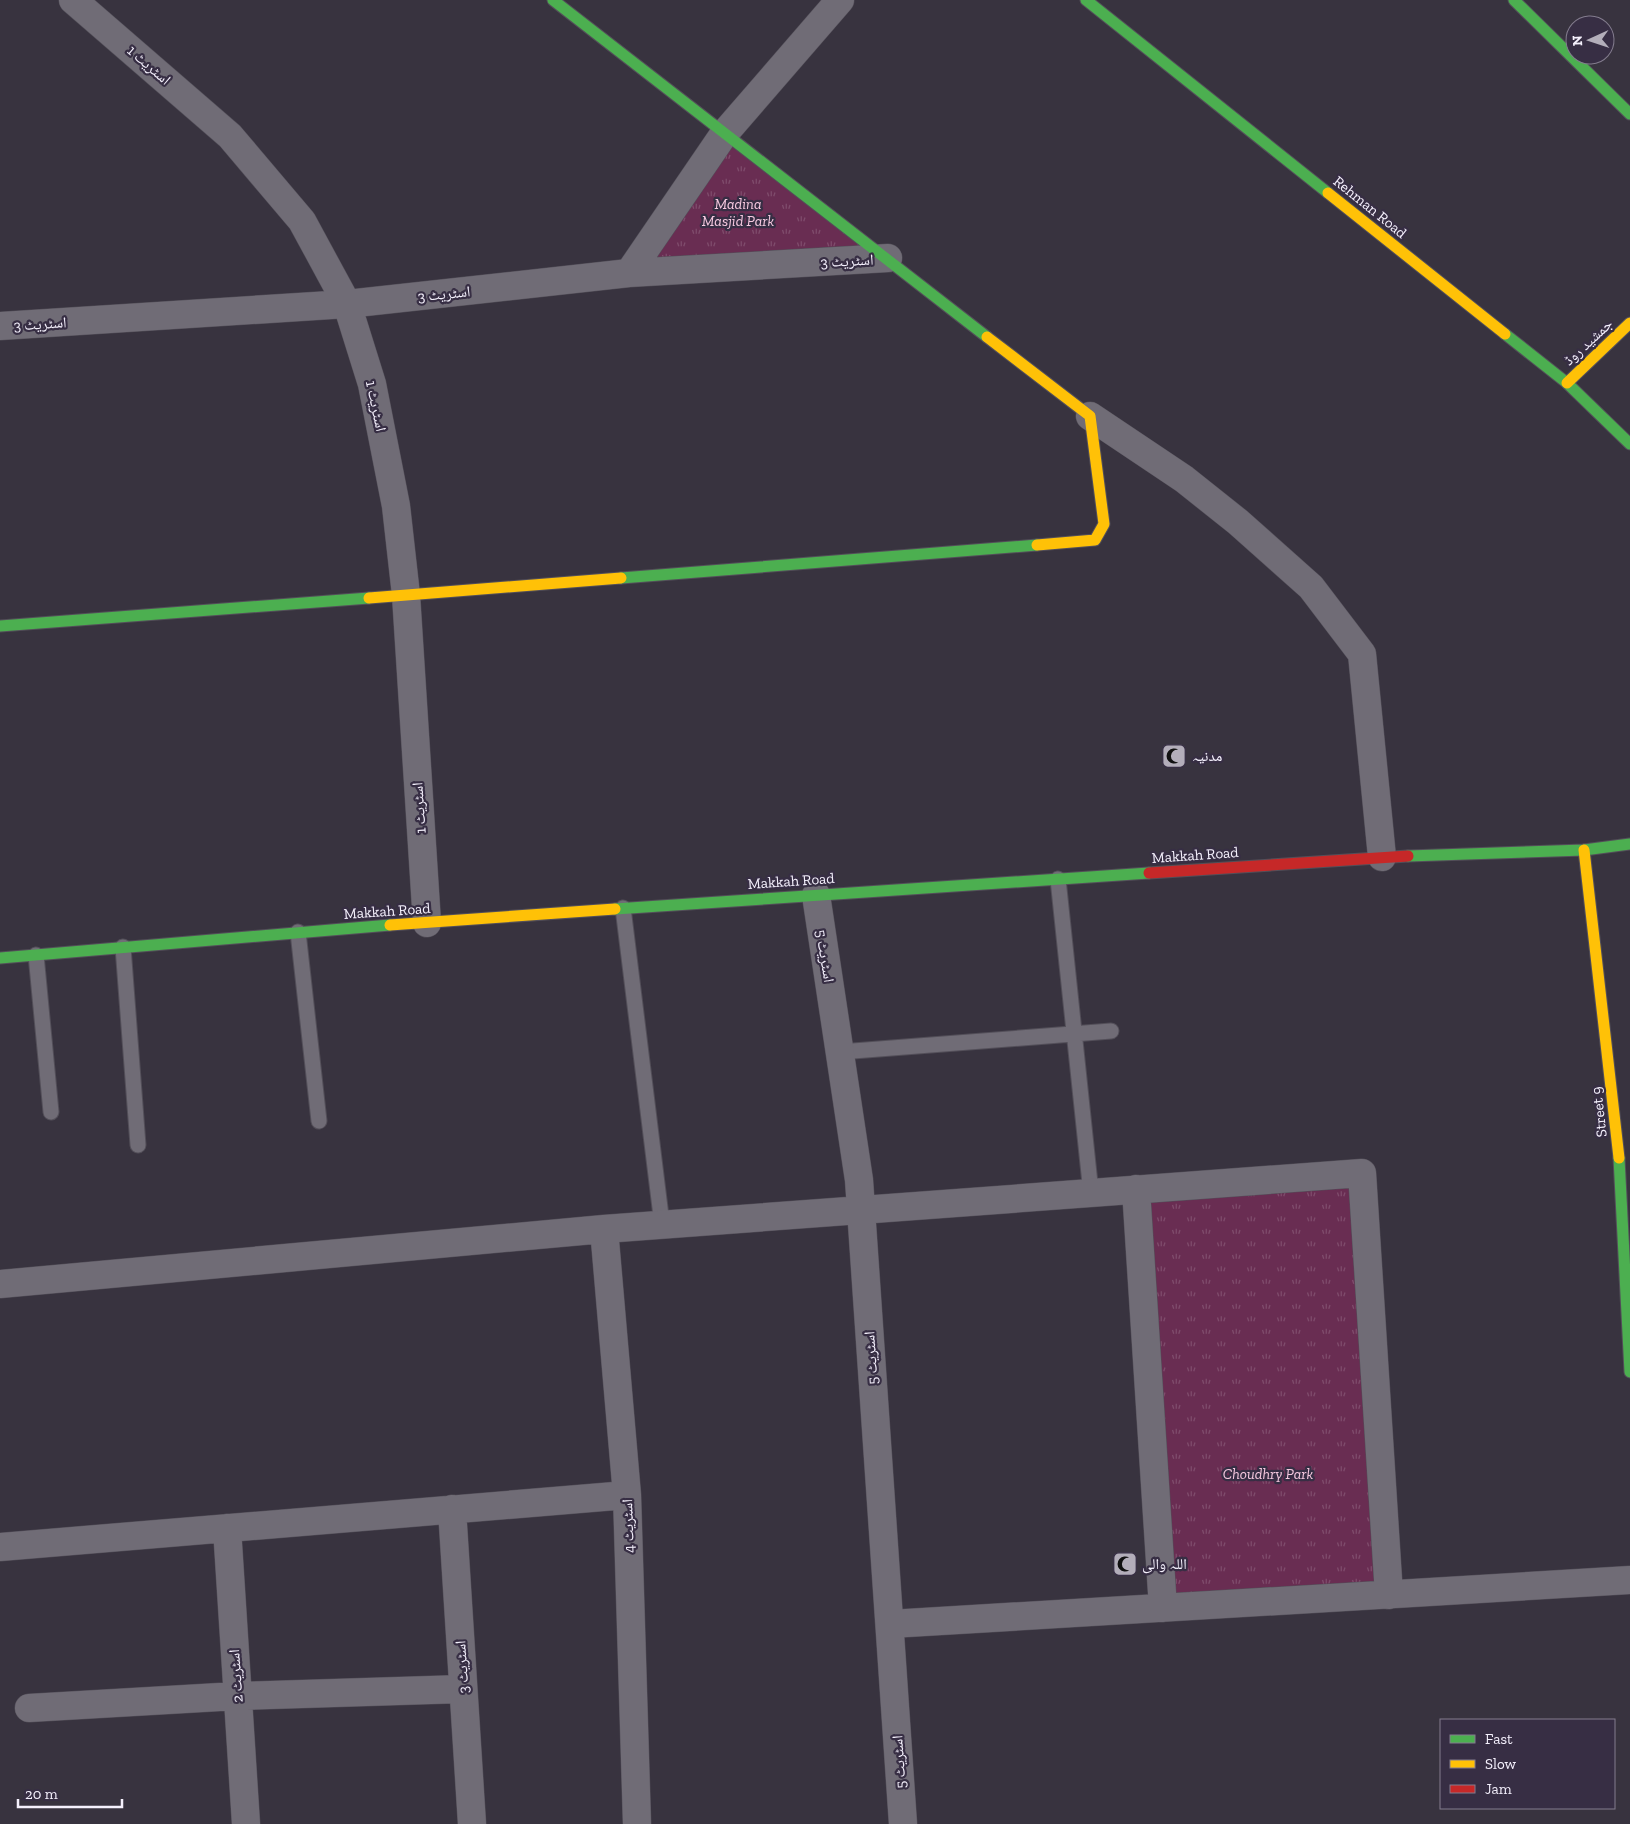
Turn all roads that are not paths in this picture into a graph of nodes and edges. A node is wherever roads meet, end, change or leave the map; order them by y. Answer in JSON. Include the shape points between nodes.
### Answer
{"nodes":[{"id":1,"x":73,"y":0,"type":"edge"},
{"id":2,"x":553,"y":0,"type":"edge"},
{"id":3,"x":840,"y":0,"type":"edge"},
{"id":4,"x":1086,"y":0,"type":"edge"},
{"id":5,"x":1514,"y":0,"type":"edge"},
{"id":6,"x":1630,"y":114,"type":"edge"},
{"id":7,"x":724,"y":134,"type":"junction"},
{"id":8,"x":888,"y":258,"type":"junction"},
{"id":9,"x":629,"y":273,"type":"junction"},
{"id":10,"x":347,"y":304,"type":"junction"},
{"id":11,"x":1630,"y":323,"type":"edge"},
{"id":12,"x":0,"y":326,"type":"edge"},
{"id":13,"x":1567,"y":383,"type":"junction"},
{"id":14,"x":1090,"y":416,"type":"junction"},
{"id":15,"x":1630,"y":444,"type":"edge"},
{"id":16,"x":406,"y":595,"type":"junction"},
{"id":17,"x":0,"y":626,"type":"edge"},
{"id":18,"x":1630,"y":844,"type":"edge"},
{"id":19,"x":1584,"y":850,"type":"junction"},
{"id":20,"x":1382,"y":857,"type":"junction"},
{"id":21,"x":1058,"y":879,"type":"junction"},
{"id":22,"x":816,"y":895,"type":"junction"},
{"id":23,"x":623,"y":908,"type":"junction"},
{"id":24,"x":427,"y":923,"type":"junction"},
{"id":25,"x":298,"y":932,"type":"junction"},
{"id":26,"x":123,"y":947,"type":"junction"},
{"id":27,"x":36,"y":955,"type":"junction"},
{"id":28,"x":0,"y":958,"type":"edge"},
{"id":29,"x":1111,"y":1030,"type":"dead end"},
{"id":30,"x":1075,"y":1033,"type":"junction"},
{"id":31,"x":840,"y":1052,"type":"junction"},
{"id":32,"x":51,"y":1112,"type":"dead end"},
{"id":33,"x":319,"y":1121,"type":"dead end"},
{"id":34,"x":138,"y":1145,"type":"dead end"},
{"id":35,"x":1624,"y":1148,"type":"edge"},
{"id":36,"x":1136,"y":1189,"type":"junction"},
{"id":37,"x":1091,"y":1193,"type":"junction"},
{"id":38,"x":861,"y":1210,"type":"junction"},
{"id":39,"x":662,"y":1224,"type":"junction"},
{"id":40,"x":604,"y":1228,"type":"junction"},
{"id":41,"x":0,"y":1284,"type":"edge"},
{"id":42,"x":1630,"y":1372,"type":"edge"},
{"id":43,"x":627,"y":1494,"type":"junction"},
{"id":44,"x":452,"y":1509,"type":"junction"},
{"id":45,"x":226,"y":1528,"type":"junction"},
{"id":46,"x":0,"y":1547,"type":"edge"},
{"id":47,"x":1630,"y":1580,"type":"edge"},
{"id":48,"x":1389,"y":1595,"type":"junction"},
{"id":49,"x":1163,"y":1608,"type":"junction"},
{"id":50,"x":890,"y":1624,"type":"junction"},
{"id":51,"x":463,"y":1689,"type":"junction"},
{"id":52,"x":237,"y":1696,"type":"junction"},
{"id":53,"x":29,"y":1708,"type":"dead end"},
{"id":54,"x":246,"y":1824,"type":"edge"},
{"id":55,"x":472,"y":1824,"type":"edge"},
{"id":56,"x":637,"y":1824,"type":"edge"},
{"id":57,"x":904,"y":1824,"type":"edge"}],
"edges":[{"from":1,"to":10,"type":"street","name":"اسٹریٹ 1","via":[[230,136],[302,221]]},
{"from":2,"to":7,"type":"street"},
{"from":3,"to":7,"type":"street"},
{"from":4,"to":13,"type":"street","name":"Rehman Road"},
{"from":5,"to":6,"type":"street"},
{"from":7,"to":8,"type":"street"},
{"from":7,"to":9,"type":"street"},
{"from":8,"to":9,"type":"street","name":"اسٹریٹ 3"},
{"from":8,"to":14,"type":"street"},
{"from":9,"to":10,"type":"street","name":"اسٹریٹ 3"},
{"from":10,"to":12,"type":"street","name":"اسٹریٹ 3"},
{"from":10,"to":16,"type":"street","name":"اسٹریٹ 1","via":[[372,384],[396,506]]},
{"from":11,"to":13,"type":"street","name":"جمشید روڈ"},
{"from":13,"to":15,"type":"street","name":"Rehman Road"},
{"from":14,"to":16,"type":"street","via":[[1104,524],[1095,540]]},
{"from":14,"to":20,"type":"street","via":[[1184,480],[1238,522],[1310,587],[1362,654]]},
{"from":16,"to":17,"type":"street"},
{"from":16,"to":24,"type":"street","name":"اسٹریٹ 1"},
{"from":18,"to":19,"type":"street","name":"Makkah Road"},
{"from":19,"to":20,"type":"street","name":"Makkah Road"},
{"from":19,"to":35,"type":"street","name":"Street 9"},
{"from":20,"to":21,"type":"street","name":"Makkah Road"},
{"from":21,"to":22,"type":"street","name":"Makkah Road"},
{"from":21,"to":30,"type":"lane"},
{"from":22,"to":23,"type":"street","name":"Makkah Road"},
{"from":22,"to":31,"type":"street","name":"اسٹریٹ 5"},
{"from":23,"to":24,"type":"street","name":"Makkah Road"},
{"from":23,"to":39,"type":"lane"},
{"from":24,"to":25,"type":"street","name":"Makkah Road"},
{"from":25,"to":26,"type":"street","name":"Makkah Road"},
{"from":25,"to":33,"type":"lane"},
{"from":26,"to":27,"type":"street","name":"Makkah Road"},
{"from":26,"to":34,"type":"lane"},
{"from":27,"to":28,"type":"street","name":"Makkah Road"},
{"from":27,"to":32,"type":"lane"},
{"from":29,"to":30,"type":"lane"},
{"from":30,"to":31,"type":"lane"},
{"from":30,"to":37,"type":"lane"},
{"from":31,"to":38,"type":"street","name":"اسٹریٹ 5"},
{"from":35,"to":42,"type":"street","name":"Street 9"},
{"from":36,"to":37,"type":"street"},
{"from":36,"to":48,"type":"street","via":[[1362,1173]]},
{"from":36,"to":49,"type":"street"},
{"from":37,"to":38,"type":"street"},
{"from":38,"to":39,"type":"street"},
{"from":38,"to":50,"type":"street","name":"اسٹریٹ 5"},
{"from":39,"to":40,"type":"street"},
{"from":40,"to":41,"type":"street"},
{"from":40,"to":43,"type":"street","name":"اسٹریٹ 4"},
{"from":43,"to":44,"type":"street"},
{"from":43,"to":56,"type":"street","name":"اسٹریٹ 4"},
{"from":44,"to":45,"type":"street"},
{"from":44,"to":51,"type":"street","name":"اسٹریٹ 3"},
{"from":45,"to":46,"type":"street"},
{"from":45,"to":52,"type":"street","name":"اسٹریٹ 2"},
{"from":47,"to":48,"type":"street"},
{"from":48,"to":49,"type":"street"},
{"from":49,"to":50,"type":"street"},
{"from":50,"to":57,"type":"street","name":"اسٹریٹ 5"},
{"from":51,"to":52,"type":"street"},
{"from":51,"to":55,"type":"street","name":"اسٹریٹ 3"},
{"from":52,"to":53,"type":"street"},
{"from":52,"to":54,"type":"street","name":"اسٹریٹ 2"}]}
